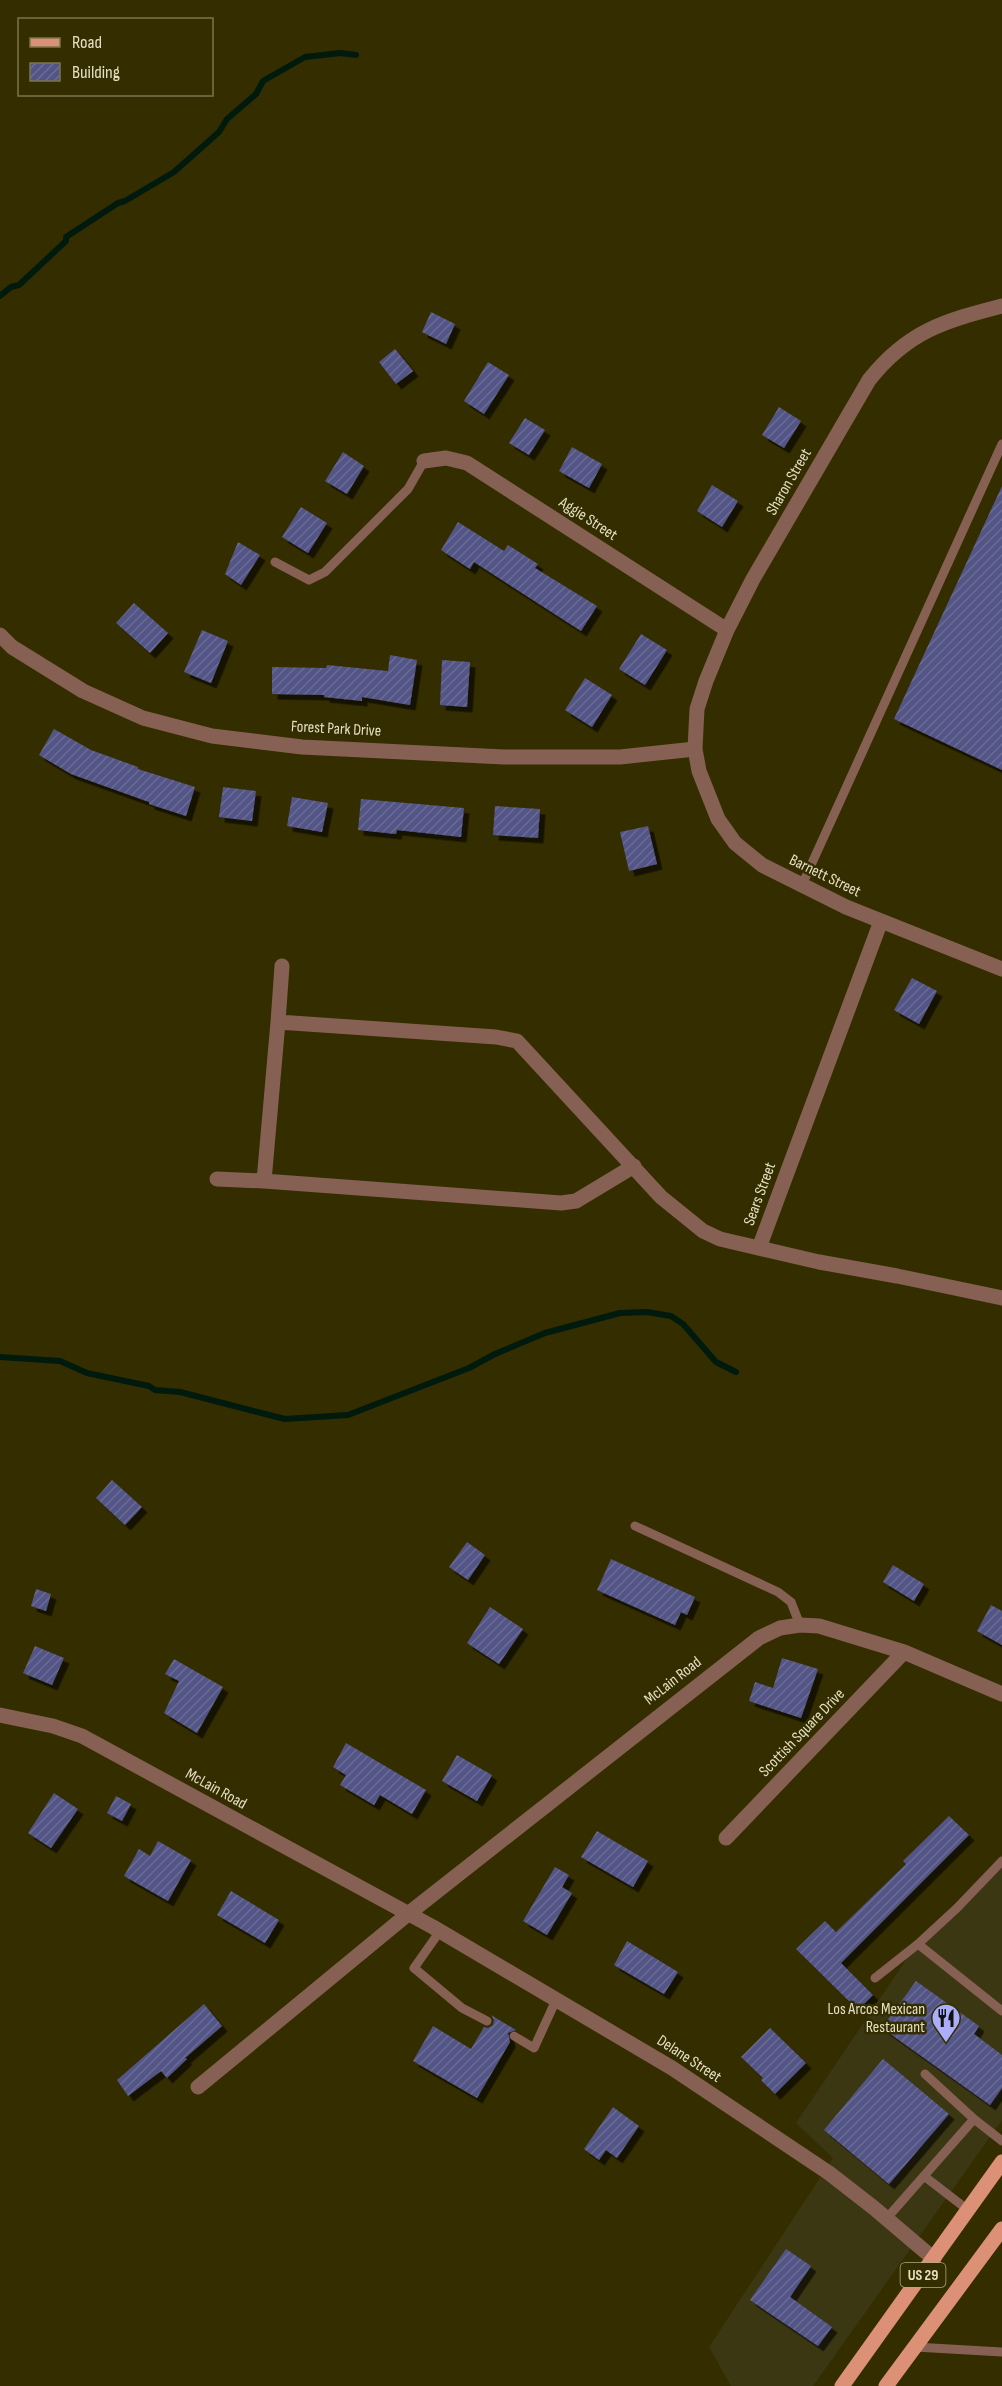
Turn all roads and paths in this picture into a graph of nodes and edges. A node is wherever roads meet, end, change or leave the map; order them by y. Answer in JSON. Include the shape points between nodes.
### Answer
{"nodes":[{"id":1,"x":1002,"y":306,"type":"edge"},
{"id":2,"x":1002,"y":444,"type":"edge"},
{"id":3,"x":424,"y":461,"type":"joint"},
{"id":4,"x":275,"y":562,"type":"dead end"},
{"id":5,"x":728,"y":630,"type":"junction"},
{"id":6,"x":0,"y":635,"type":"edge"},
{"id":7,"x":694,"y":749,"type":"junction"},
{"id":8,"x":802,"y":885,"type":"junction"},
{"id":9,"x":881,"y":921,"type":"junction"},
{"id":10,"x":282,"y":966,"type":"dead end"},
{"id":11,"x":1002,"y":969,"type":"edge"},
{"id":12,"x":278,"y":1022,"type":"junction"},
{"id":13,"x":634,"y":1166,"type":"junction"},
{"id":14,"x":217,"y":1179,"type":"dead end"},
{"id":15,"x":264,"y":1181,"type":"junction"},
{"id":16,"x":759,"y":1248,"type":"junction"},
{"id":17,"x":1002,"y":1298,"type":"edge"},
{"id":18,"x":635,"y":1526,"type":"dead end"},
{"id":19,"x":800,"y":1625,"type":"junction"},
{"id":20,"x":904,"y":1652,"type":"junction"},
{"id":21,"x":1002,"y":1694,"type":"edge"},
{"id":22,"x":0,"y":1715,"type":"edge"},
{"id":23,"x":726,"y":1839,"type":"dead end"},
{"id":24,"x":1000,"y":1866,"type":"edge"},
{"id":25,"x":408,"y":1914,"type":"junction"},
{"id":26,"x":440,"y":1931,"type":"junction"},
{"id":27,"x":918,"y":1944,"type":"junction"},
{"id":28,"x":875,"y":1978,"type":"dead end"},
{"id":29,"x":556,"y":2000,"type":"junction"},
{"id":30,"x":1002,"y":2011,"type":"edge"},
{"id":31,"x":487,"y":2021,"type":"dead end"},
{"id":32,"x":514,"y":2036,"type":"dead end"},
{"id":33,"x":925,"y":2074,"type":"dead end"},
{"id":34,"x":198,"y":2087,"type":"dead end"},
{"id":35,"x":974,"y":2119,"type":"junction"},
{"id":36,"x":1002,"y":2141,"type":"edge"},
{"id":37,"x":1002,"y":2162,"type":"edge"},
{"id":38,"x":924,"y":2176,"type":"junction"},
{"id":39,"x":968,"y":2210,"type":"junction"},
{"id":40,"x":886,"y":2218,"type":"junction"},
{"id":41,"x":1002,"y":2229,"type":"edge"},
{"id":42,"x":934,"y":2259,"type":"junction"},
{"id":43,"x":915,"y":2347,"type":"junction"},
{"id":44,"x":1002,"y":2352,"type":"edge"},
{"id":45,"x":842,"y":2386,"type":"edge"},
{"id":46,"x":886,"y":2386,"type":"edge"}],
"edges":[{"from":1,"to":5,"type":"street","name":"Sharon Street","via":[[959,317],[919,334],[881,364],[765,559]]},
{"from":2,"to":8,"type":"lane"},
{"from":3,"to":4,"type":"lane","via":[[408,489],[325,572],[309,580]]},
{"from":3,"to":5,"type":"street","name":"Aggie Street","via":[[446,458],[467,463]]},
{"from":5,"to":7,"type":"street","name":"Sharon Street","via":[[697,709]]},
{"from":6,"to":7,"type":"street","name":"Forest Park Drive","via":[[12,647],[83,691],[143,718],[212,736],[302,747],[504,757],[620,757]]},
{"from":7,"to":8,"type":"street","name":"Barnett Street","via":[[710,805],[735,843],[762,865]]},
{"from":8,"to":9,"type":"street","name":"Barnett Street"},
{"from":9,"to":11,"type":"street","name":"Barnett Street"},
{"from":9,"to":16,"type":"street","name":"Sears Street"},
{"from":10,"to":12,"type":"street"},
{"from":12,"to":13,"type":"street","via":[[517,1041]]},
{"from":12,"to":15,"type":"street"},
{"from":13,"to":15,"type":"street","via":[[576,1201],[561,1203]]},
{"from":13,"to":16,"type":"street","via":[[678,1213],[704,1231]]},
{"from":14,"to":15,"type":"street"},
{"from":16,"to":17,"type":"street","name":"Sears Street"},
{"from":18,"to":19,"type":"lane","via":[[778,1592],[791,1602]]},
{"from":19,"to":20,"type":"street","name":"McLain Road","via":[[819,1626]]},
{"from":19,"to":25,"type":"street","name":"McLain Road","via":[[780,1628],[738,1652]]},
{"from":20,"to":21,"type":"street","name":"McLain Road"},
{"from":20,"to":23,"type":"street","name":"Scottish Square Drive"},
{"from":22,"to":25,"type":"street","name":"McLain Road","via":[[52,1725],[82,1736]]},
{"from":24,"to":27,"type":"lane"},
{"from":25,"to":26,"type":"street","name":"Delane Street"},
{"from":25,"to":34,"type":"street","name":"McLain Road"},
{"from":26,"to":29,"type":"street","name":"Delane Street"},
{"from":26,"to":31,"type":"lane","via":[[414,1968],[462,2008]]},
{"from":27,"to":28,"type":"lane"},
{"from":27,"to":30,"type":"lane"},
{"from":29,"to":32,"type":"lane","via":[[534,2048]]},
{"from":29,"to":40,"type":"street","name":"Delane Street","via":[[672,2068],[829,2173]]},
{"from":33,"to":35,"type":"lane"},
{"from":35,"to":36,"type":"lane"},
{"from":35,"to":38,"type":"lane"},
{"from":37,"to":39,"type":"main road","number":"US 29"},
{"from":38,"to":39,"type":"lane"},
{"from":38,"to":40,"type":"lane"},
{"from":39,"to":42,"type":"main road","number":"US 29"},
{"from":40,"to":42,"type":"street","name":"Delane Street"},
{"from":41,"to":43,"type":"main road","number":"US 29"},
{"from":42,"to":45,"type":"main road","number":"US 29"},
{"from":43,"to":44,"type":"lane"},
{"from":43,"to":46,"type":"main road","number":"US 29"}]}
